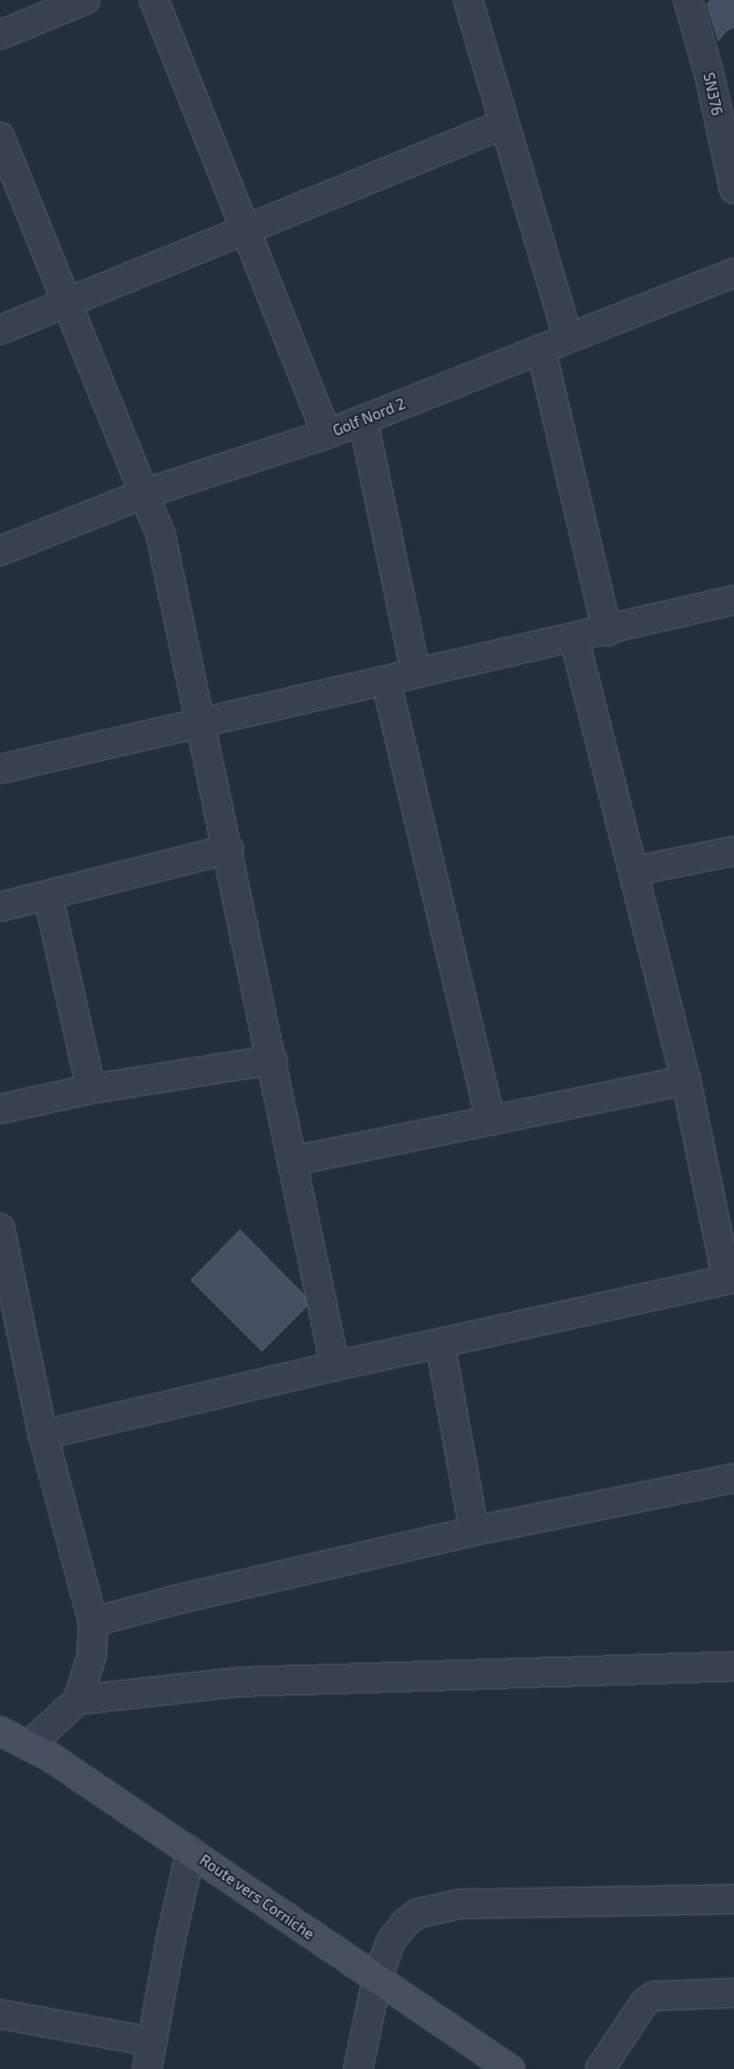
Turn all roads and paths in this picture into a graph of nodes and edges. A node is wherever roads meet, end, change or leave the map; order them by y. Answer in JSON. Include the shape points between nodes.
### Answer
{"nodes":[{"id":1,"x":85,"y":0,"type":"edge"},
{"id":2,"x":154,"y":0,"type":"edge"},
{"id":3,"x":468,"y":0,"type":"edge"},
{"id":4,"x":688,"y":0,"type":"edge"},
{"id":5,"x":0,"y":35,"type":"edge"},
{"id":6,"x":709,"y":73,"type":"junction"},
{"id":7,"x":734,"y":96,"type":"edge"},
{"id":8,"x":504,"y":124,"type":"junction"},
{"id":9,"x":0,"y":137,"type":"edge"},
{"id":10,"x":734,"y":189,"type":"edge"},
{"id":11,"x":244,"y":231,"type":"junction"},
{"id":12,"x":734,"y":273,"type":"edge"},
{"id":13,"x":65,"y":302,"type":"junction"},
{"id":14,"x":0,"y":330,"type":"edge"},
{"id":15,"x":568,"y":337,"type":"junction"},
{"id":16,"x":541,"y":349,"type":"junction"},
{"id":17,"x":363,"y":420,"type":"junction"},
{"id":18,"x":327,"y":434,"type":"junction"},
{"id":19,"x":143,"y":494,"type":"junction"},
{"id":20,"x":0,"y":551,"type":"edge"},
{"id":21,"x":734,"y":600,"type":"edge"},
{"id":22,"x":607,"y":631,"type":"junction"},
{"id":23,"x":574,"y":638,"type":"junction"},
{"id":24,"x":416,"y":674,"type":"junction"},
{"id":25,"x":386,"y":681,"type":"junction"},
{"id":26,"x":200,"y":722,"type":"junction"},
{"id":27,"x":0,"y":769,"type":"edge"},
{"id":28,"x":229,"y":849,"type":"junction"},
{"id":29,"x":734,"y":850,"type":"edge"},
{"id":30,"x":634,"y":871,"type":"junction"},
{"id":31,"x":48,"y":896,"type":"junction"},
{"id":32,"x":0,"y":907,"type":"edge"},
{"id":33,"x":273,"y":1060,"type":"junction"},
{"id":34,"x":686,"y":1080,"type":"junction"},
{"id":35,"x":91,"y":1089,"type":"junction"},
{"id":36,"x":0,"y":1109,"type":"edge"},
{"id":37,"x":491,"y":1121,"type":"junction"},
{"id":38,"x":293,"y":1161,"type":"junction"},
{"id":39,"x":0,"y":1228,"type":"edge"},
{"id":40,"x":731,"y":1279,"type":"edge"},
{"id":41,"x":8,"y":1307,"type":"edge"},
{"id":42,"x":440,"y":1344,"type":"junction"},
{"id":43,"x":335,"y":1366,"type":"junction"},
{"id":44,"x":43,"y":1435,"type":"junction"},
{"id":45,"x":734,"y":1478,"type":"edge"},
{"id":46,"x":474,"y":1531,"type":"junction"},
{"id":47,"x":93,"y":1622,"type":"junction"},
{"id":48,"x":734,"y":1666,"type":"edge"},
{"id":49,"x":78,"y":1700,"type":"junction"},
{"id":50,"x":0,"y":1731,"type":"edge"},
{"id":51,"x":29,"y":1745,"type":"junction"},
{"id":52,"x":191,"y":1851,"type":"junction"},
{"id":53,"x":734,"y":1899,"type":"edge"},
{"id":54,"x":377,"y":1979,"type":"junction"},
{"id":55,"x":734,"y":1993,"type":"edge"},
{"id":56,"x":0,"y":2014,"type":"edge"},
{"id":57,"x":152,"y":2042,"type":"junction"},
{"id":58,"x":147,"y":2069,"type":"edge"},
{"id":59,"x":358,"y":2069,"type":"edge"},
{"id":60,"x":510,"y":2069,"type":"edge"},
{"id":61,"x":600,"y":2069,"type":"edge"}],
"edges":[{"from":1,"to":5,"type":"street"},
{"from":2,"to":11,"type":"street"},
{"from":3,"to":8,"type":"street"},
{"from":4,"to":6,"type":"street","name":"SN376"},
{"from":6,"to":7,"type":"street"},
{"from":6,"to":10,"type":"street","name":"SN376"},
{"from":8,"to":11,"type":"street"},
{"from":8,"to":15,"type":"street"},
{"from":9,"to":13,"type":"street"},
{"from":11,"to":13,"type":"street"},
{"from":11,"to":18,"type":"street"},
{"from":12,"to":15,"type":"street","name":"Golf Nord 2"},
{"from":13,"to":14,"type":"street"},
{"from":13,"to":19,"type":"street"},
{"from":15,"to":16,"type":"street","name":"Golf Nord 2"},
{"from":16,"to":17,"type":"street","name":"Golf Nord 2"},
{"from":16,"to":22,"type":"street"},
{"from":17,"to":18,"type":"street","name":"Golf Nord 2"},
{"from":17,"to":24,"type":"street"},
{"from":18,"to":19,"type":"street","name":"Golf Nord 2"},
{"from":19,"to":20,"type":"street","name":"Golf Nord 2"},
{"from":19,"to":26,"type":"street","via":[[161,536]]},
{"from":21,"to":22,"type":"street"},
{"from":22,"to":23,"type":"street"},
{"from":23,"to":24,"type":"street"},
{"from":23,"to":30,"type":"street"},
{"from":24,"to":25,"type":"street"},
{"from":25,"to":26,"type":"street"},
{"from":25,"to":37,"type":"street"},
{"from":26,"to":27,"type":"street"},
{"from":26,"to":28,"type":"street"},
{"from":28,"to":31,"type":"street"},
{"from":28,"to":33,"type":"street"},
{"from":29,"to":30,"type":"street"},
{"from":30,"to":34,"type":"street"},
{"from":31,"to":32,"type":"street"},
{"from":31,"to":35,"type":"street"},
{"from":33,"to":35,"type":"street"},
{"from":33,"to":38,"type":"street"},
{"from":34,"to":37,"type":"street"},
{"from":34,"to":40,"type":"street"},
{"from":35,"to":36,"type":"street"},
{"from":37,"to":38,"type":"street"},
{"from":38,"to":43,"type":"street"},
{"from":39,"to":41,"type":"street"},
{"from":40,"to":42,"type":"street"},
{"from":41,"to":44,"type":"street"},
{"from":42,"to":43,"type":"street"},
{"from":42,"to":46,"type":"street"},
{"from":43,"to":44,"type":"street"},
{"from":44,"to":47,"type":"street"},
{"from":45,"to":46,"type":"street"},
{"from":46,"to":47,"type":"street"},
{"from":47,"to":49,"type":"street","via":[[92,1654]]},
{"from":48,"to":49,"type":"street","via":[[238,1682]]},
{"from":49,"to":51,"type":"street"},
{"from":50,"to":51,"type":"main road","name":"Route vers Corniche"},
{"from":51,"to":52,"type":"main road","name":"Route vers Corniche"},
{"from":52,"to":54,"type":"main road","name":"Route vers Corniche"},
{"from":52,"to":57,"type":"street"},
{"from":53,"to":54,"type":"street","via":[[460,1904],[441,1908],[419,1914],[406,1922],[391,1941]]},
{"from":54,"to":59,"type":"street"},
{"from":54,"to":60,"type":"main road","name":"Route vers Corniche"},
{"from":55,"to":61,"type":"street","via":[[654,1996],[644,2003]]},
{"from":56,"to":57,"type":"street"},
{"from":57,"to":58,"type":"street"}]}
